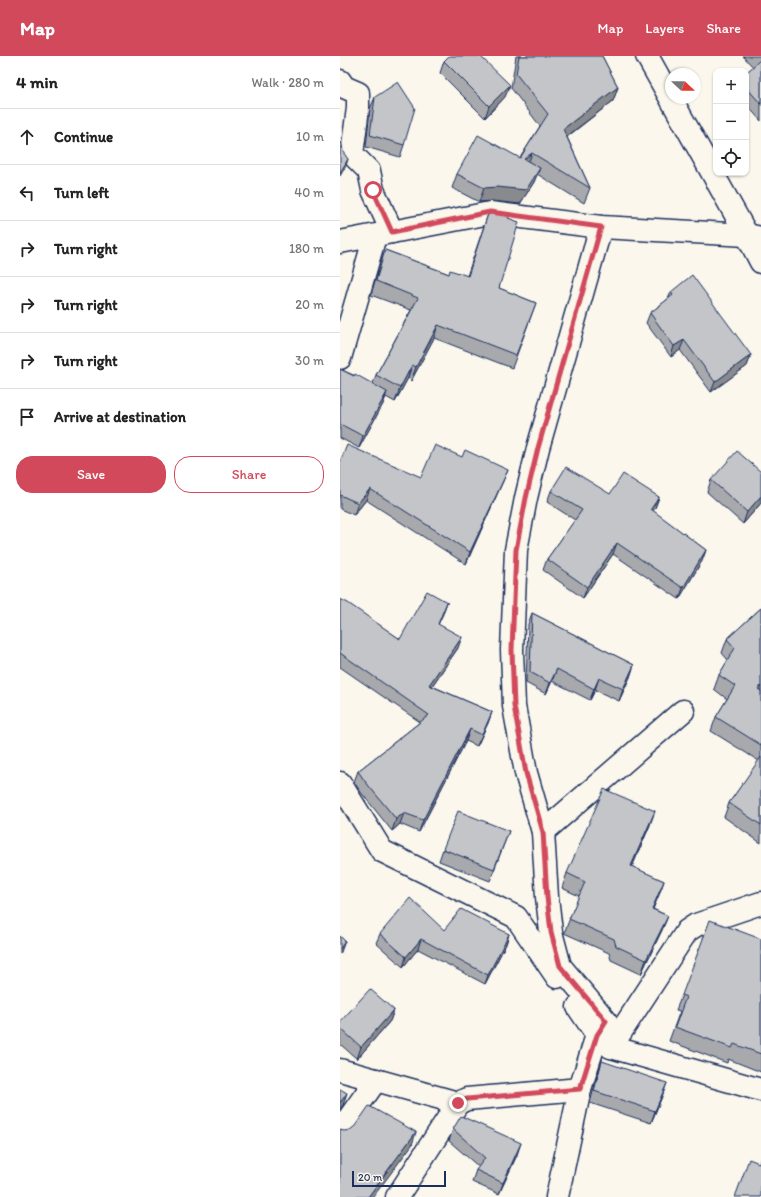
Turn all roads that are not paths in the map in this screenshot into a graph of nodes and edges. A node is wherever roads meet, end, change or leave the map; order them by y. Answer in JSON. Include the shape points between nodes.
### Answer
{"nodes":[{"id":1,"x":647,"y":56,"type":"edge"},
{"id":2,"x":340,"y":81,"type":"edge"},
{"id":3,"x":601,"y":227,"type":"junction"},
{"id":4,"x":383,"y":234,"type":"junction"},
{"id":5,"x":754,"y":236,"type":"edge"},
{"id":6,"x":340,"y":242,"type":"edge"},
{"id":7,"x":761,"y":262,"type":"edge"},
{"id":8,"x":340,"y":358,"type":"edge"},
{"id":9,"x":683,"y":711,"type":"dead end"},
{"id":10,"x":340,"y":783,"type":"edge"},
{"id":11,"x":543,"y":832,"type":"junction"},
{"id":12,"x":761,"y":903,"type":"edge"},
{"id":13,"x":605,"y":1035,"type":"junction"},
{"id":14,"x":340,"y":1070,"type":"edge"},
{"id":15,"x":376,"y":1080,"type":"junction"},
{"id":16,"x":580,"y":1089,"type":"junction"},
{"id":17,"x":761,"y":1090,"type":"edge"},
{"id":18,"x":458,"y":1103,"type":"junction"},
{"id":19,"x":340,"y":1131,"type":"edge"},
{"id":20,"x":397,"y":1197,"type":"edge"},
{"id":21,"x":556,"y":1197,"type":"edge"}],
"edges":[{"from":1,"to":5,"type":"street"},
{"from":2,"to":4,"type":"street","via":[[344,87],[358,94],[352,154],[369,171]]},
{"from":3,"to":4,"type":"street","via":[[490,212]]},
{"from":3,"to":5,"type":"street"},
{"from":3,"to":11,"type":"street","via":[[538,448],[516,550],[512,650],[514,706],[526,773]]},
{"from":4,"to":6,"type":"street"},
{"from":4,"to":8,"type":"street"},
{"from":5,"to":7,"type":"street"},
{"from":9,"to":11,"type":"street"},
{"from":10,"to":13,"type":"street","via":[[382,851],[516,917]]},
{"from":11,"to":13,"type":"street","via":[[551,932],[560,966]]},
{"from":12,"to":13,"type":"street","via":[[696,925],[687,931]]},
{"from":13,"to":16,"type":"street"},
{"from":13,"to":17,"type":"street"},
{"from":14,"to":15,"type":"street"},
{"from":15,"to":18,"type":"street"},
{"from":15,"to":19,"type":"street"},
{"from":16,"to":18,"type":"street","via":[[467,1099]]},
{"from":16,"to":21,"type":"street"},
{"from":18,"to":20,"type":"street"}]}
